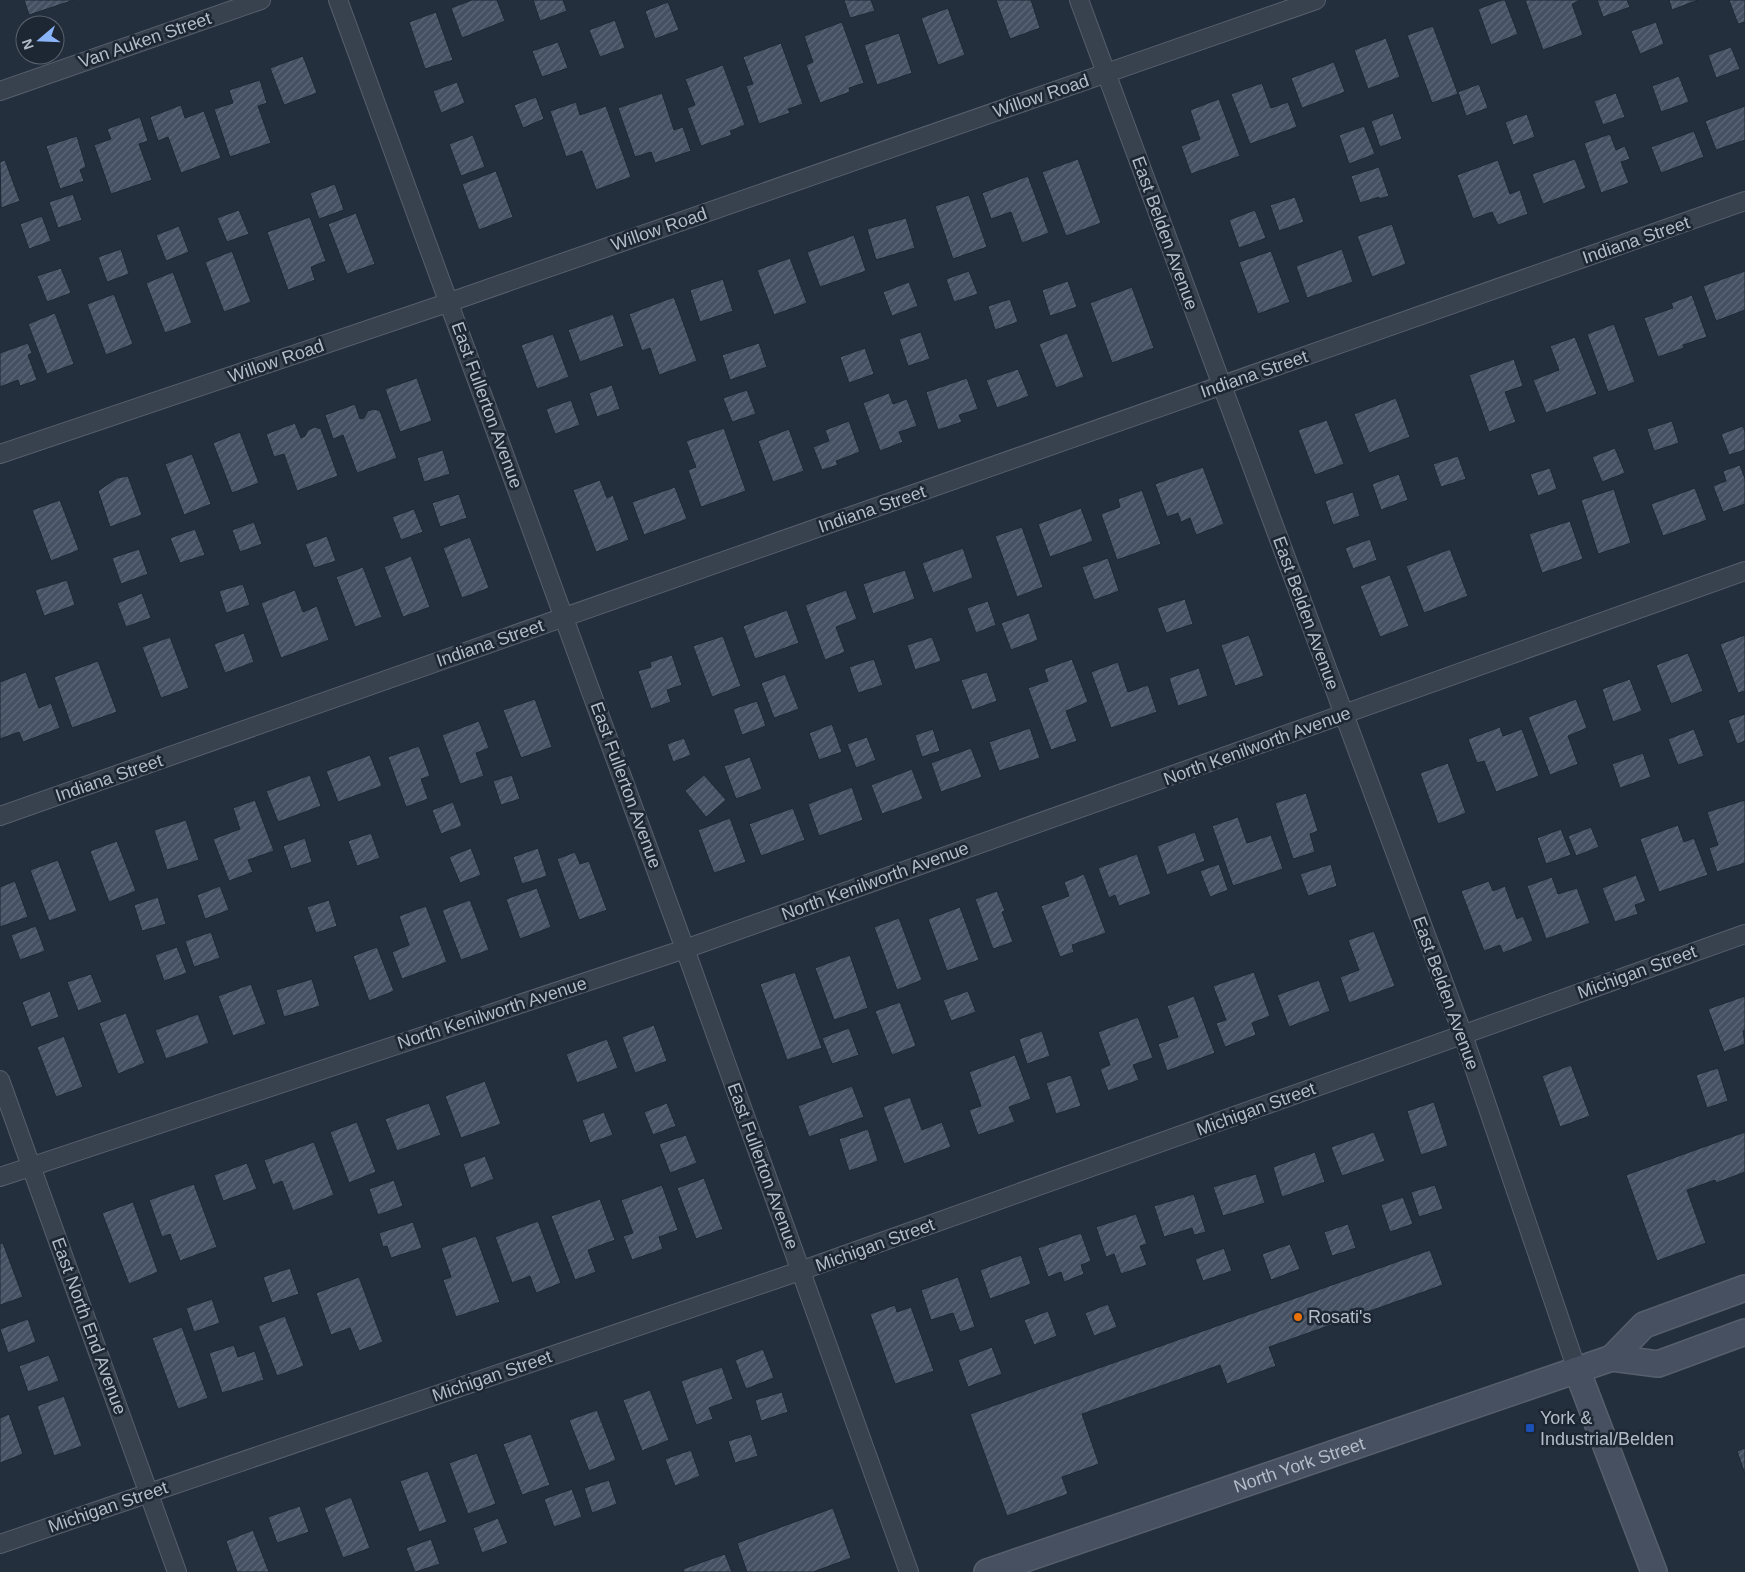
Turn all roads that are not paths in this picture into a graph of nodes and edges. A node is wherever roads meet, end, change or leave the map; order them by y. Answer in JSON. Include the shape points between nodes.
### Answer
{"nodes":[{"id":1,"x":261,"y":0,"type":"edge"},
{"id":2,"x":338,"y":0,"type":"edge"},
{"id":3,"x":1079,"y":0,"type":"edge"},
{"id":4,"x":1316,"y":0,"type":"edge"},
{"id":5,"x":1106,"y":74,"type":"junction"},
{"id":6,"x":0,"y":90,"type":"edge"},
{"id":7,"x":1745,"y":202,"type":"edge"},
{"id":8,"x":450,"y":302,"type":"junction"},
{"id":9,"x":1222,"y":386,"type":"junction"},
{"id":10,"x":0,"y":454,"type":"edge"},
{"id":11,"x":1745,"y":570,"type":"edge"},
{"id":12,"x":564,"y":617,"type":"junction"},
{"id":13,"x":1344,"y":715,"type":"junction"},
{"id":14,"x":0,"y":816,"type":"edge"},
{"id":15,"x":1745,"y":934,"type":"edge"},
{"id":16,"x":685,"y":949,"type":"junction"},
{"id":17,"x":1463,"y":1035,"type":"junction"},
{"id":18,"x":0,"y":1080,"type":"edge"},
{"id":19,"x":32,"y":1166,"type":"junction"},
{"id":20,"x":0,"y":1177,"type":"edge"},
{"id":21,"x":800,"y":1272,"type":"junction"},
{"id":22,"x":1745,"y":1288,"type":"edge"},
{"id":23,"x":1745,"y":1332,"type":"edge"},
{"id":24,"x":1612,"y":1358,"type":"junction"},
{"id":25,"x":1577,"y":1370,"type":"junction"},
{"id":26,"x":149,"y":1493,"type":"junction"},
{"id":27,"x":0,"y":1544,"type":"edge"},
{"id":28,"x":177,"y":1572,"type":"edge"},
{"id":29,"x":909,"y":1572,"type":"edge"},
{"id":30,"x":986,"y":1572,"type":"edge"},
{"id":31,"x":1654,"y":1572,"type":"edge"}],
"edges":[{"from":1,"to":6,"type":"street","name":"Van Auken Street"},
{"from":2,"to":8,"type":"street","name":"East Fullerton Avenue"},
{"from":3,"to":5,"type":"street","name":"East Belden Avenue"},
{"from":4,"to":5,"type":"street","name":"Willow Road"},
{"from":5,"to":8,"type":"street","name":"Willow Road"},
{"from":5,"to":9,"type":"street","name":"East Belden Avenue"},
{"from":7,"to":9,"type":"street","name":"Indiana Street"},
{"from":8,"to":10,"type":"street","name":"Willow Road"},
{"from":8,"to":12,"type":"street","name":"East Fullerton Avenue"},
{"from":9,"to":12,"type":"street","name":"Indiana Street"},
{"from":9,"to":13,"type":"street","name":"East Belden Avenue"},
{"from":11,"to":13,"type":"street","name":"North Kenilworth Avenue"},
{"from":12,"to":14,"type":"street","name":"Indiana Street"},
{"from":12,"to":16,"type":"street","name":"East Fullerton Avenue"},
{"from":13,"to":16,"type":"street","name":"North Kenilworth Avenue"},
{"from":13,"to":17,"type":"street","name":"East Belden Avenue"},
{"from":15,"to":17,"type":"street","name":"Michigan Street"},
{"from":16,"to":19,"type":"street","name":"North Kenilworth Avenue"},
{"from":16,"to":21,"type":"street","name":"East Fullerton Avenue"},
{"from":17,"to":21,"type":"street","name":"Michigan Street"},
{"from":17,"to":25,"type":"street","name":"East Belden Avenue"},
{"from":18,"to":19,"type":"street","name":"East North End Avenue"},
{"from":19,"to":20,"type":"street","name":"North Kenilworth Avenue"},
{"from":19,"to":26,"type":"street","name":"East North End Avenue"},
{"from":21,"to":26,"type":"street","name":"Michigan Street"},
{"from":21,"to":29,"type":"street","name":"East Fullerton Avenue"},
{"from":22,"to":24,"type":"main road","name":"North York Street","via":[[1644,1325]]},
{"from":23,"to":24,"type":"main road","name":"North York Street","via":[[1658,1364]]},
{"from":24,"to":25,"type":"main road","name":"North York Street"},
{"from":25,"to":30,"type":"main road","name":"North York Street"},
{"from":25,"to":31,"type":"main road"},
{"from":26,"to":27,"type":"street","name":"Michigan Street"},
{"from":26,"to":28,"type":"street","name":"East North End Avenue"}]}
